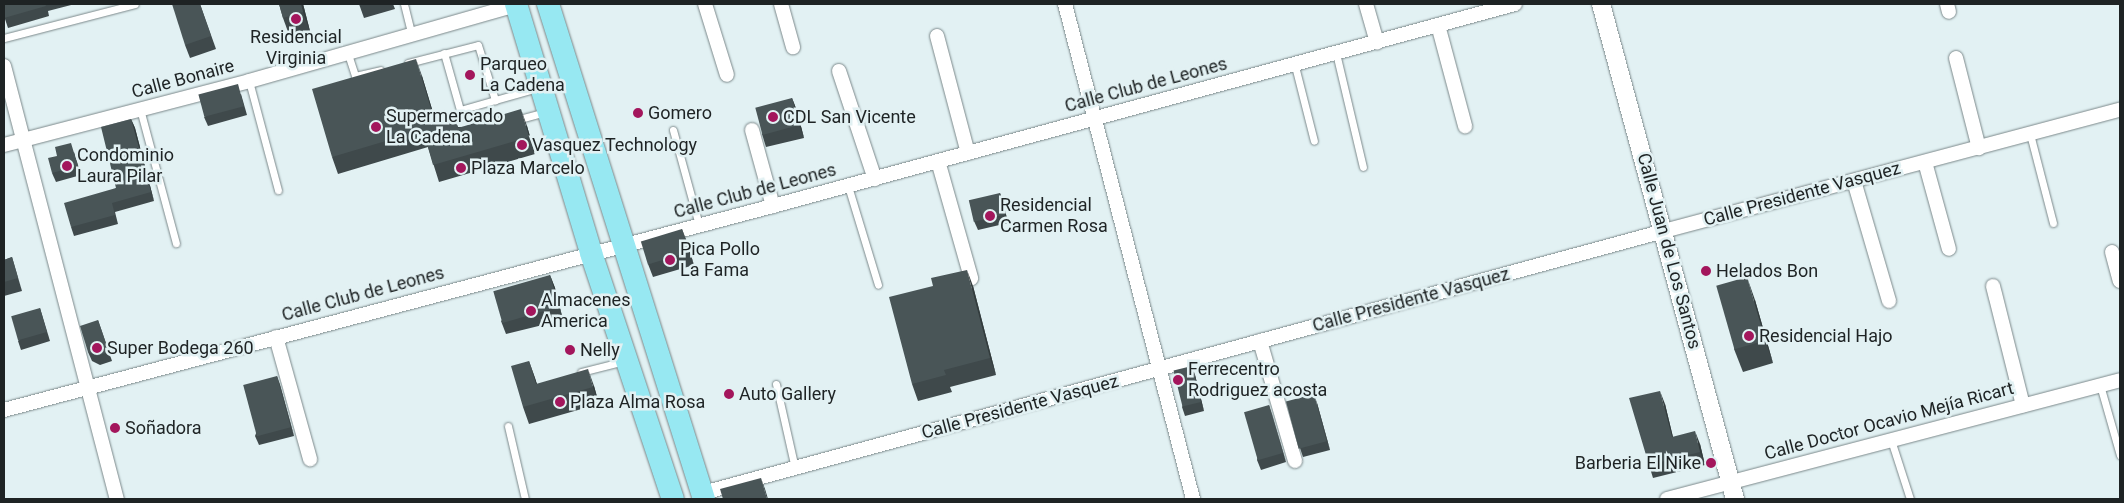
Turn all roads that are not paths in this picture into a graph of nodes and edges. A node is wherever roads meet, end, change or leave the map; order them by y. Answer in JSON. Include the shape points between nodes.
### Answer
{"nodes":[{"id":1,"x":136,"y":4,"type":"edge"},
{"id":2,"x":404,"y":4,"type":"edge"},
{"id":3,"x":516,"y":4,"type":"edge"},
{"id":4,"x":548,"y":4,"type":"edge"},
{"id":5,"x":705,"y":4,"type":"edge"},
{"id":6,"x":781,"y":4,"type":"edge"},
{"id":7,"x":1065,"y":4,"type":"edge"},
{"id":8,"x":1366,"y":4,"type":"edge"},
{"id":9,"x":1515,"y":4,"type":"edge"},
{"id":10,"x":1601,"y":4,"type":"edge"},
{"id":11,"x":1484,"y":8,"type":"edge"},
{"id":12,"x":1438,"y":25,"type":"junction"},
{"id":13,"x":412,"y":35,"type":"junction"},
{"id":14,"x":937,"y":36,"type":"dead end"},
{"id":15,"x":4,"y":38,"type":"edge"},
{"id":16,"x":1376,"y":42,"type":"junction"},
{"id":17,"x":793,"y":48,"type":"dead end"},
{"id":18,"x":348,"y":54,"type":"junction"},
{"id":19,"x":444,"y":54,"type":"junction"},
{"id":20,"x":1336,"y":54,"type":"junction"},
{"id":21,"x":1956,"y":58,"type":"dead end"},
{"id":22,"x":399,"y":65,"type":"edge"},
{"id":23,"x":4,"y":66,"type":"edge"},
{"id":24,"x":1295,"y":66,"type":"junction"},
{"id":25,"x":390,"y":67,"type":"edge"},
{"id":26,"x":839,"y":71,"type":"dead end"},
{"id":27,"x":727,"y":75,"type":"dead end"},
{"id":28,"x":249,"y":81,"type":"junction"},
{"id":29,"x":542,"y":87,"type":"junction"},
{"id":30,"x":495,"y":100,"type":"junction"},
{"id":31,"x":140,"y":109,"type":"junction"},
{"id":32,"x":2120,"y":110,"type":"edge"},
{"id":33,"x":549,"y":111,"type":"junction"},
{"id":34,"x":1096,"y":118,"type":"junction"},
{"id":35,"x":506,"y":123,"type":"edge"},
{"id":36,"x":1465,"y":126,"type":"dead end"},
{"id":37,"x":673,"y":130,"type":"dead end"},
{"id":38,"x":752,"y":130,"type":"dead end"},
{"id":39,"x":2030,"y":134,"type":"junction"},
{"id":40,"x":26,"y":139,"type":"junction"},
{"id":41,"x":1314,"y":141,"type":"dead end"},
{"id":42,"x":4,"y":145,"type":"edge"},
{"id":43,"x":1979,"y":148,"type":"junction"},
{"id":44,"x":968,"y":153,"type":"junction"},
{"id":45,"x":938,"y":161,"type":"junction"},
{"id":46,"x":1925,"y":162,"type":"junction"},
{"id":47,"x":1364,"y":167,"type":"dead end"},
{"id":48,"x":875,"y":178,"type":"junction"},
{"id":49,"x":1854,"y":180,"type":"junction"},
{"id":50,"x":848,"y":186,"type":"junction"},
{"id":51,"x":278,"y":190,"type":"dead end"},
{"id":52,"x":773,"y":206,"type":"junction"},
{"id":53,"x":2054,"y":223,"type":"dead end"},
{"id":54,"x":699,"y":225,"type":"junction"},
{"id":55,"x":1664,"y":231,"type":"junction"},
{"id":56,"x":176,"y":243,"type":"dead end"},
{"id":57,"x":621,"y":244,"type":"junction"},
{"id":58,"x":1949,"y":249,"type":"dead end"},
{"id":59,"x":2112,"y":252,"type":"dead end"},
{"id":60,"x":591,"y":253,"type":"junction"},
{"id":61,"x":971,"y":278,"type":"edge"},
{"id":62,"x":2120,"y":281,"type":"edge"},
{"id":63,"x":878,"y":285,"type":"dead end"},
{"id":64,"x":1993,"y":286,"type":"dead end"},
{"id":65,"x":1889,"y":301,"type":"dead end"},
{"id":66,"x":276,"y":337,"type":"junction"},
{"id":67,"x":1260,"y":342,"type":"junction"},
{"id":68,"x":626,"y":360,"type":"junction"},
{"id":69,"x":1158,"y":369,"type":"junction"},
{"id":70,"x":569,"y":375,"type":"edge"},
{"id":71,"x":2120,"y":380,"type":"edge"},
{"id":72,"x":776,"y":384,"type":"dead end"},
{"id":73,"x":2100,"y":385,"type":"junction"},
{"id":74,"x":87,"y":388,"type":"junction"},
{"id":75,"x":2023,"y":405,"type":"junction"},
{"id":76,"x":4,"y":410,"type":"edge"},
{"id":77,"x":508,"y":426,"type":"dead end"},
{"id":78,"x":1891,"y":440,"type":"junction"},
{"id":79,"x":2120,"y":455,"type":"edge"},
{"id":80,"x":310,"y":459,"type":"dead end"},
{"id":81,"x":1295,"y":461,"type":"dead end"},
{"id":82,"x":796,"y":468,"type":"junction"},
{"id":83,"x":1732,"y":491,"type":"edge"},
{"id":84,"x":704,"y":497,"type":"edge"},
{"id":85,"x":117,"y":499,"type":"edge"},
{"id":86,"x":525,"y":499,"type":"edge"},
{"id":87,"x":672,"y":499,"type":"edge"},
{"id":88,"x":1193,"y":499,"type":"edge"},
{"id":89,"x":1667,"y":499,"type":"edge"},
{"id":90,"x":1910,"y":499,"type":"edge"}],
"edges":[{"from":1,"to":15,"type":"lane"},
{"from":2,"to":13,"type":"lane"},
{"from":3,"to":13,"type":"street","name":"Calle Bonaire"},
{"from":3,"to":29,"type":"main road"},
{"from":4,"to":57,"type":"main road"},
{"from":5,"to":27,"type":"street"},
{"from":6,"to":17,"type":"street"},
{"from":7,"to":34,"type":"street"},
{"from":8,"to":16,"type":"street"},
{"from":9,"to":11,"type":"street","name":"Calle Club de Leones"},
{"from":10,"to":55,"type":"street","name":"Calle Juan de Los Santos"},
{"from":11,"to":12,"type":"street","name":"Calle Club de Leones"},
{"from":12,"to":16,"type":"street","name":"Calle Club de Leones"},
{"from":12,"to":36,"type":"street"},
{"from":13,"to":18,"type":"street","name":"Calle Bonaire"},
{"from":14,"to":44,"type":"street"},
{"from":16,"to":20,"type":"street","name":"Calle Club de Leones"},
{"from":18,"to":25,"type":"lane","via":[[355,76]]},
{"from":18,"to":28,"type":"street","name":"Calle Bonaire"},
{"from":19,"to":22,"type":"lane"},
{"from":19,"to":30,"type":"lane","via":[[478,45]]},
{"from":19,"to":30,"type":"lane","via":[[460,110]]},
{"from":20,"to":24,"type":"street","name":"Calle Club de Leones"},
{"from":20,"to":47,"type":"lane"},
{"from":21,"to":43,"type":"street"},
{"from":23,"to":40,"type":"street"},
{"from":24,"to":34,"type":"street","name":"Calle Club de Leones"},
{"from":24,"to":41,"type":"lane"},
{"from":26,"to":48,"type":"street"},
{"from":28,"to":31,"type":"street","name":"Calle Bonaire"},
{"from":28,"to":51,"type":"lane"},
{"from":29,"to":30,"type":"lane"},
{"from":29,"to":33,"type":"main road"},
{"from":31,"to":40,"type":"street","name":"Calle Bonaire"},
{"from":31,"to":56,"type":"lane"},
{"from":32,"to":39,"type":"street","name":"Calle Presidente Vasquez"},
{"from":33,"to":35,"type":"lane"},
{"from":33,"to":60,"type":"main road"},
{"from":34,"to":44,"type":"street","name":"Calle Club de Leones"},
{"from":34,"to":69,"type":"street"},
{"from":37,"to":54,"type":"lane"},
{"from":38,"to":52,"type":"street"},
{"from":39,"to":43,"type":"street","name":"Calle Presidente Vasquez"},
{"from":39,"to":53,"type":"lane"},
{"from":40,"to":42,"type":"street","name":"Calle Bonaire"},
{"from":40,"to":74,"type":"street"},
{"from":43,"to":46,"type":"street","name":"Calle Presidente Vasquez"},
{"from":44,"to":45,"type":"street","name":"Calle Club de Leones"},
{"from":45,"to":48,"type":"street","name":"Calle Club de Leones"},
{"from":45,"to":61,"type":"street"},
{"from":46,"to":49,"type":"street","name":"Calle Presidente Vasquez"},
{"from":46,"to":58,"type":"street"},
{"from":48,"to":50,"type":"street","name":"Calle Club de Leones"},
{"from":49,"to":55,"type":"street","name":"Calle Presidente Vasquez"},
{"from":49,"to":65,"type":"street"},
{"from":50,"to":52,"type":"street","name":"Calle Club de Leones"},
{"from":50,"to":63,"type":"lane"},
{"from":52,"to":54,"type":"street","name":"Calle Club de Leones"},
{"from":54,"to":57,"type":"street","name":"Calle Club de Leones"},
{"from":55,"to":67,"type":"street","name":"Calle Presidente Vasquez"},
{"from":55,"to":83,"type":"street","name":"Calle Juan de Los Santos"},
{"from":57,"to":60,"type":"street","name":"Calle Club de Leones"},
{"from":57,"to":84,"type":"main road"},
{"from":59,"to":62,"type":"street"},
{"from":60,"to":66,"type":"street","name":"Calle Club de Leones"},
{"from":60,"to":68,"type":"main road"},
{"from":64,"to":75,"type":"street"},
{"from":66,"to":74,"type":"street","name":"Calle Club de Leones"},
{"from":66,"to":80,"type":"street"},
{"from":67,"to":69,"type":"street","name":"Calle Presidente Vasquez"},
{"from":67,"to":81,"type":"street"},
{"from":68,"to":70,"type":"lane"},
{"from":68,"to":87,"type":"main road"},
{"from":69,"to":82,"type":"street","name":"Calle Presidente Vasquez"},
{"from":69,"to":88,"type":"street"},
{"from":71,"to":73,"type":"street","name":"Calle Doctor Ocavio Mejía Ricart"},
{"from":72,"to":82,"type":"lane"},
{"from":73,"to":75,"type":"street","name":"Calle Doctor Ocavio Mejía Ricart"},
{"from":73,"to":79,"type":"lane"},
{"from":74,"to":76,"type":"street","name":"Calle Club de Leones"},
{"from":74,"to":85,"type":"street"},
{"from":75,"to":78,"type":"street","name":"Calle Doctor Ocavio Mejía Ricart"},
{"from":77,"to":86,"type":"lane"},
{"from":78,"to":83,"type":"street","name":"Calle Doctor Ocavio Mejía Ricart"},
{"from":78,"to":90,"type":"lane"},
{"from":82,"to":84,"type":"street","name":"Calle Presidente Vasquez"},
{"from":83,"to":89,"type":"street","name":"Calle Doctor Ocavio Mejía Ricart"}]}
